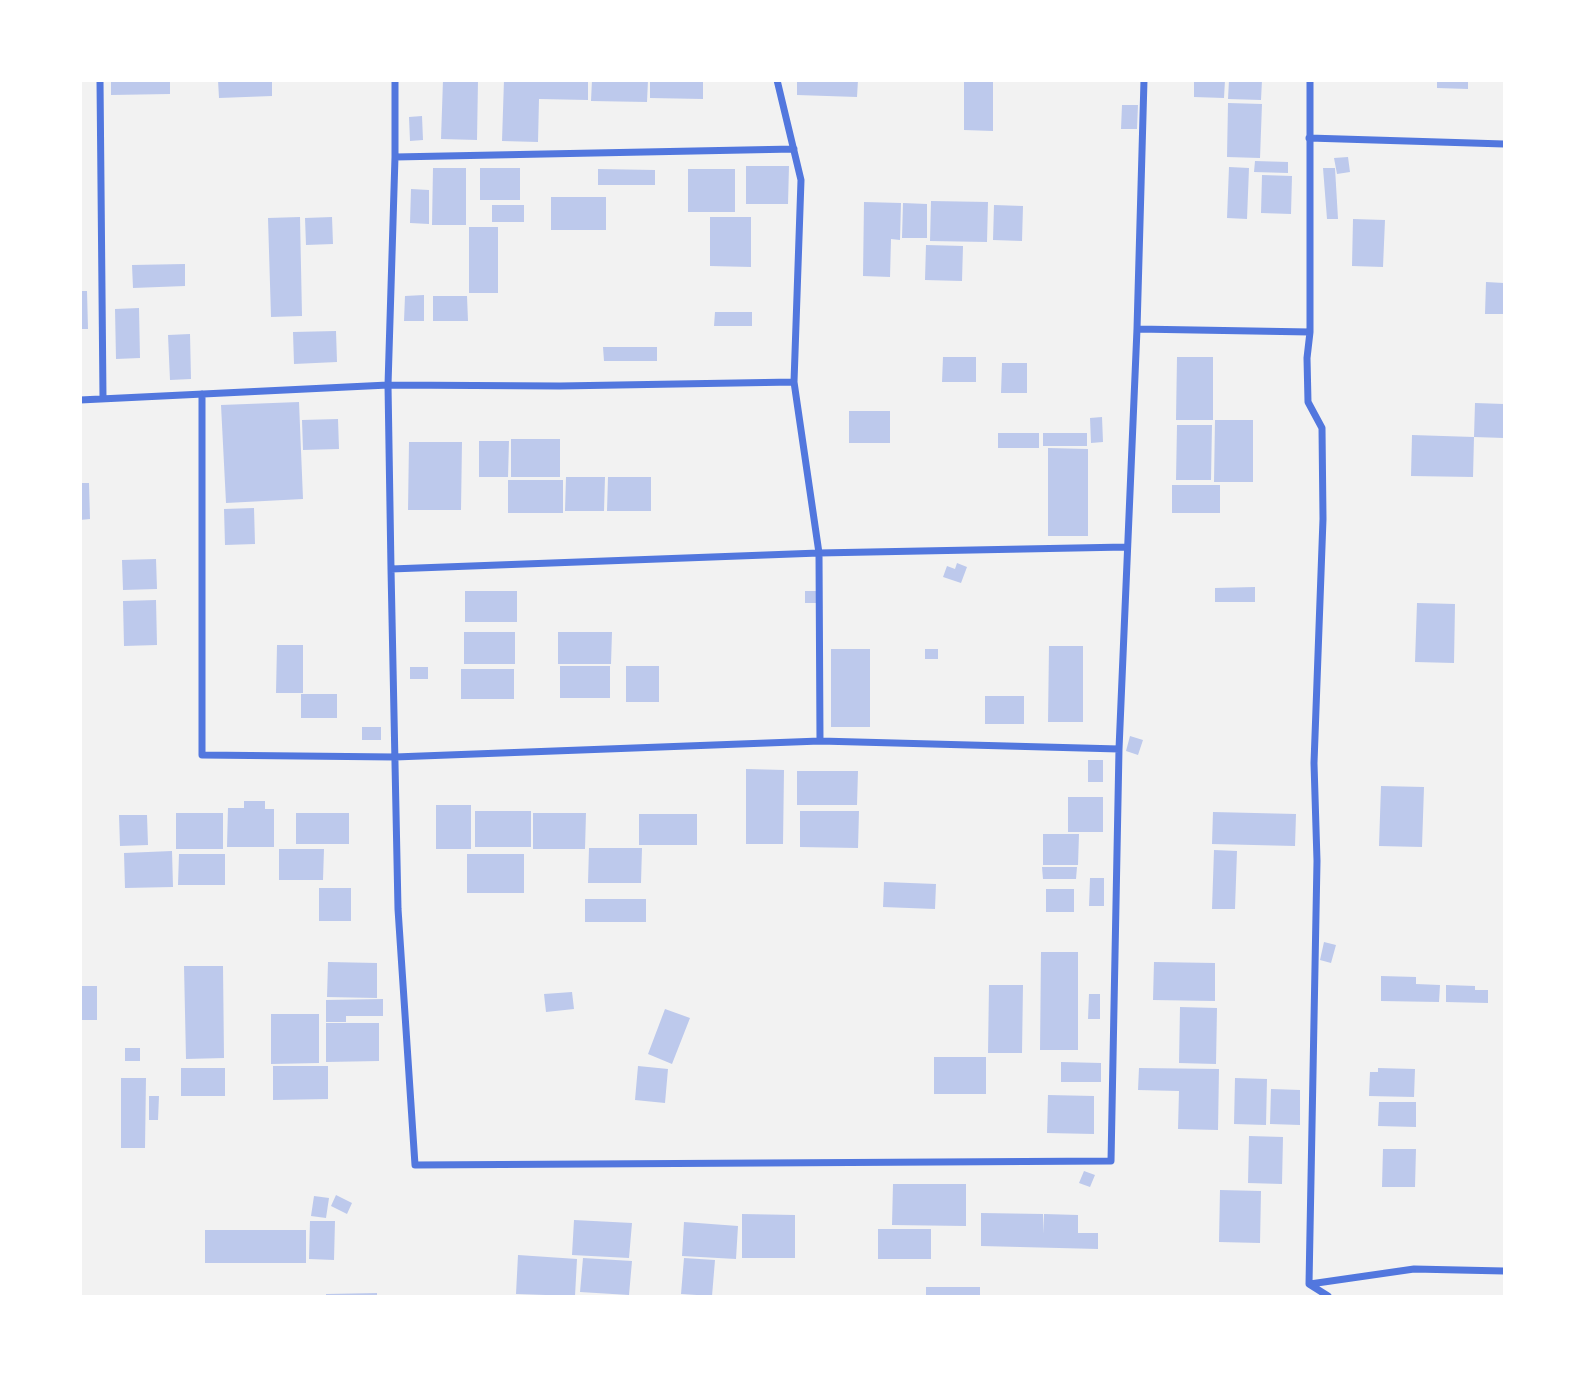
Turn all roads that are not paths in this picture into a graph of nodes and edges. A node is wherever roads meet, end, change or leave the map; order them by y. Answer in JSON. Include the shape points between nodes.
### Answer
{"nodes":[{"id":1,"x":100,"y":80,"type":"edge"},
{"id":2,"x":395,"y":80,"type":"edge"},
{"id":3,"x":777,"y":80,"type":"edge"},
{"id":4,"x":1144,"y":80,"type":"edge"},
{"id":5,"x":1310,"y":80,"type":"edge"},
{"id":6,"x":1309,"y":138,"type":"junction"},
{"id":7,"x":1504,"y":144,"type":"edge"},
{"id":8,"x":794,"y":149,"type":"junction"},
{"id":9,"x":395,"y":157,"type":"junction"},
{"id":10,"x":1137,"y":329,"type":"junction"},
{"id":11,"x":1310,"y":332,"type":"junction"},
{"id":12,"x":794,"y":382,"type":"junction"},
{"id":13,"x":388,"y":385,"type":"junction"},
{"id":14,"x":202,"y":394,"type":"junction"},
{"id":15,"x":103,"y":398,"type":"junction"},
{"id":16,"x":80,"y":400,"type":"edge"},
{"id":17,"x":1126,"y":547,"type":"junction"},
{"id":18,"x":819,"y":554,"type":"junction"},
{"id":19,"x":391,"y":569,"type":"junction"},
{"id":20,"x":820,"y":741,"type":"junction"},
{"id":21,"x":1119,"y":749,"type":"junction"},
{"id":22,"x":395,"y":757,"type":"junction"},
{"id":23,"x":1504,"y":1272,"type":"edge"},
{"id":24,"x":1309,"y":1284,"type":"junction"},
{"id":25,"x":1328,"y":1297,"type":"edge"}],
"edges":[{"from":1,"to":15,"type":"street"},
{"from":2,"to":9,"type":"street"},
{"from":3,"to":8,"type":"street"},
{"from":4,"to":10,"type":"street"},
{"from":5,"to":6,"type":"street"},
{"from":6,"to":7,"type":"street"},
{"from":6,"to":11,"type":"street"},
{"from":8,"to":9,"type":"street"},
{"from":8,"to":12,"type":"street","via":[[801,180]]},
{"from":9,"to":13,"type":"street"},
{"from":10,"to":11,"type":"street"},
{"from":10,"to":17,"type":"street"},
{"from":11,"to":24,"type":"street","via":[[1308,402],[1322,428],[1324,519],[1314,762],[1317,861]]},
{"from":12,"to":13,"type":"street"},
{"from":12,"to":18,"type":"street"},
{"from":13,"to":14,"type":"street"},
{"from":13,"to":19,"type":"street"},
{"from":14,"to":15,"type":"street"},
{"from":14,"to":22,"type":"street","via":[[202,755]]},
{"from":15,"to":16,"type":"street"},
{"from":17,"to":18,"type":"street"},
{"from":17,"to":21,"type":"street"},
{"from":18,"to":19,"type":"street"},
{"from":18,"to":20,"type":"street"},
{"from":19,"to":22,"type":"street"},
{"from":20,"to":21,"type":"street"},
{"from":20,"to":22,"type":"street"},
{"from":21,"to":22,"type":"street","via":[[1111,1161],[415,1165],[398,909]]},
{"from":23,"to":24,"type":"street","via":[[1414,1269]]},
{"from":24,"to":25,"type":"street"}]}
